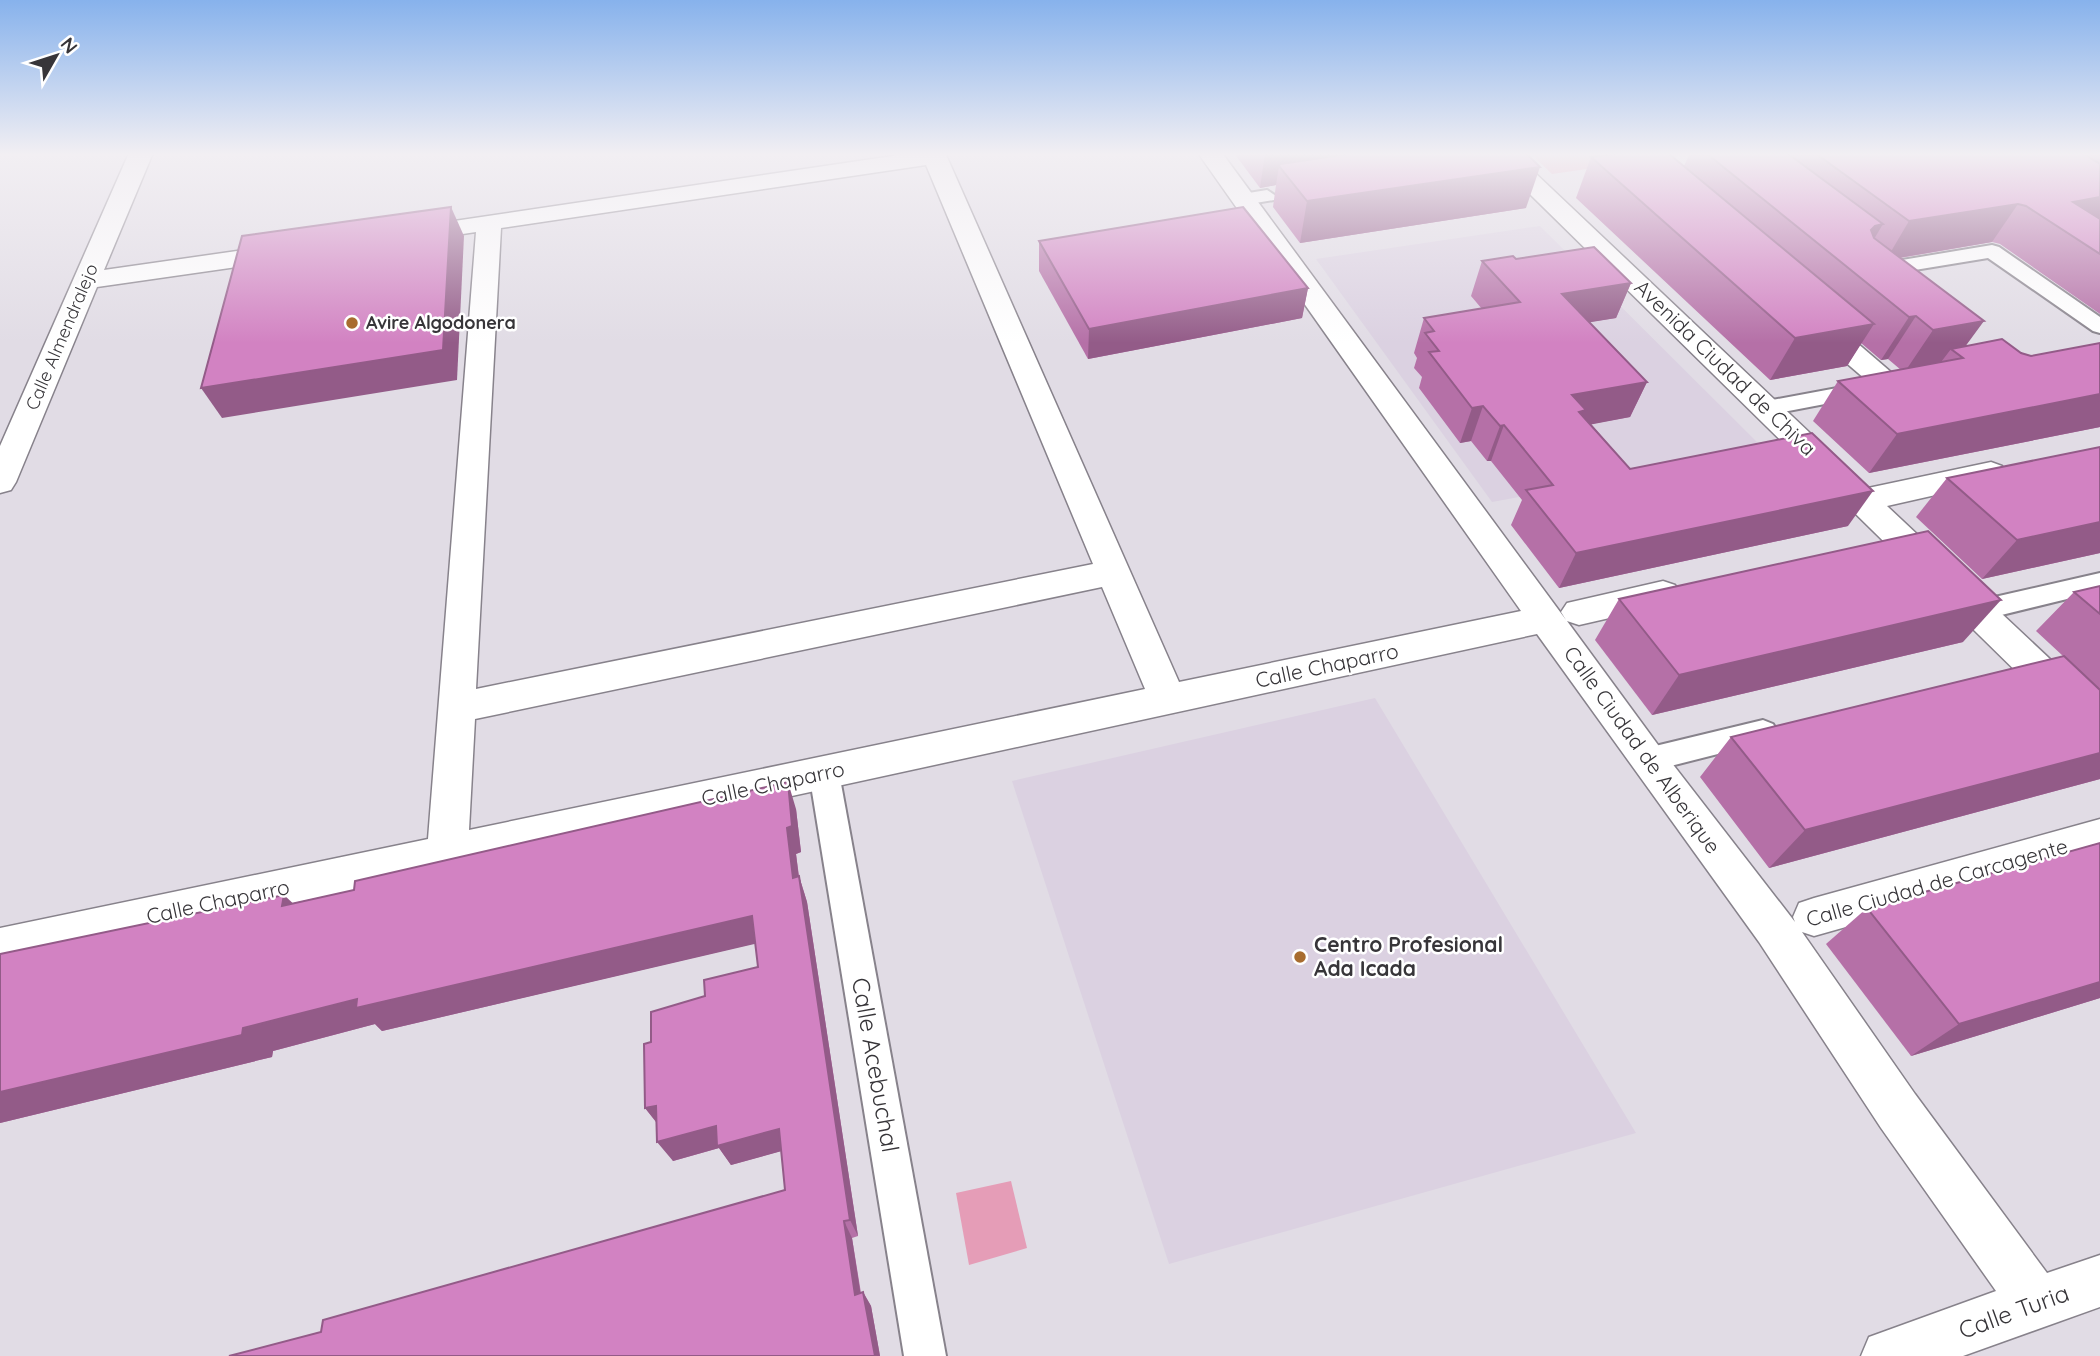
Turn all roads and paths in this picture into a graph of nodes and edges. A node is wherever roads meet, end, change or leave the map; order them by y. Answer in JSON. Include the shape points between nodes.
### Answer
{"nodes":[{"id":1,"x":114,"y":216,"type":"edge"},
{"id":2,"x":527,"y":216,"type":"edge"},
{"id":3,"x":960,"y":216,"type":"edge"},
{"id":4,"x":1268,"y":216,"type":"edge"},
{"id":5,"x":1580,"y":216,"type":"edge"},
{"id":6,"x":489,"y":222,"type":"junction"},
{"id":7,"x":382,"y":238,"type":"edge"},
{"id":8,"x":314,"y":248,"type":"edge"},
{"id":9,"x":1860,"y":253,"type":"edge"},
{"id":10,"x":86,"y":281,"type":"junction"},
{"id":11,"x":1795,"y":303,"type":"edge"},
{"id":12,"x":2100,"y":327,"type":"edge"},
{"id":13,"x":1902,"y":383,"type":"joint"},
{"id":14,"x":1767,"y":408,"type":"junction"},
{"id":15,"x":2021,"y":467,"type":"edge"},
{"id":16,"x":0,"y":482,"type":"edge"},
{"id":17,"x":1862,"y":500,"type":"junction"},
{"id":18,"x":1906,"y":542,"type":"junction"},
{"id":19,"x":1865,"y":551,"type":"edge"},
{"id":20,"x":1114,"y":572,"type":"junction"},
{"id":21,"x":2100,"y":582,"type":"edge"},
{"id":22,"x":1688,"y":589,"type":"edge"},
{"id":23,"x":1977,"y":611,"type":"junction"},
{"id":24,"x":1562,"y":616,"type":"junction"},
{"id":25,"x":1168,"y":699,"type":"junction"},
{"id":26,"x":456,"y":708,"type":"junction"},
{"id":27,"x":1794,"y":725,"type":"edge"},
{"id":28,"x":2100,"y":730,"type":"edge"},
{"id":29,"x":1647,"y":760,"type":"junction"},
{"id":30,"x":824,"y":773,"type":"junction"},
{"id":31,"x":2100,"y":837,"type":"edge"},
{"id":32,"x":447,"y":853,"type":"junction"},
{"id":33,"x":1794,"y":923,"type":"junction"},
{"id":34,"x":0,"y":948,"type":"edge"},
{"id":35,"x":2100,"y":1281,"type":"edge"},
{"id":36,"x":2037,"y":1304,"type":"junction"},
{"id":37,"x":925,"y":1356,"type":"edge"},
{"id":38,"x":1888,"y":1356,"type":"edge"}],
"edges":[{"from":1,"to":10,"type":"street","name":"Calle Almendralejo"},
{"from":2,"to":6,"type":"street"},
{"from":3,"to":20,"type":"street"},
{"from":4,"to":24,"type":"street","name":"Calle Ciudad de Alberique"},
{"from":5,"to":14,"type":"street","name":"Avenida Ciudad de Chiva"},
{"from":6,"to":7,"type":"street"},
{"from":6,"to":26,"type":"street"},
{"from":8,"to":10,"type":"street"},
{"from":9,"to":12,"type":"street","via":[[1881,280],[1992,251]]},
{"from":10,"to":16,"type":"street","name":"Calle Almendralejo"},
{"from":11,"to":13,"type":"street"},
{"from":13,"to":14,"type":"street"},
{"from":14,"to":17,"type":"street","name":"Avenida Ciudad de Chiva"},
{"from":15,"to":17,"type":"street"},
{"from":17,"to":18,"type":"street","name":"Avenida Ciudad de Chiva"},
{"from":18,"to":19,"type":"street"},
{"from":18,"to":23,"type":"street","name":"Avenida Ciudad de Chiva"},
{"from":20,"to":25,"type":"street"},
{"from":20,"to":26,"type":"street"},
{"from":21,"to":23,"type":"street"},
{"from":22,"to":24,"type":"street","name":"Calle Chaparro"},
{"from":23,"to":28,"type":"street","name":"Avenida Ciudad de Chiva","via":[[2023,671]]},
{"from":24,"to":25,"type":"street","name":"Calle Chaparro"},
{"from":24,"to":29,"type":"street","name":"Calle Ciudad de Alberique"},
{"from":25,"to":30,"type":"street","name":"Calle Chaparro"},
{"from":26,"to":32,"type":"street"},
{"from":27,"to":29,"type":"street"},
{"from":29,"to":33,"type":"street","name":"Calle Ciudad de Alberique"},
{"from":30,"to":32,"type":"street","name":"Calle Chaparro"},
{"from":30,"to":37,"type":"street","name":"Calle Acebuchal"},
{"from":31,"to":33,"type":"street","name":"Calle Ciudad de Carcagente"},
{"from":32,"to":34,"type":"street","name":"Calle Chaparro"},
{"from":33,"to":36,"type":"street","name":"Calle Ciudad de Alberique","via":[[1898,1111]]},
{"from":35,"to":36,"type":"street","name":"Calle Turia"},
{"from":36,"to":38,"type":"street","name":"Calle Turia"}]}
